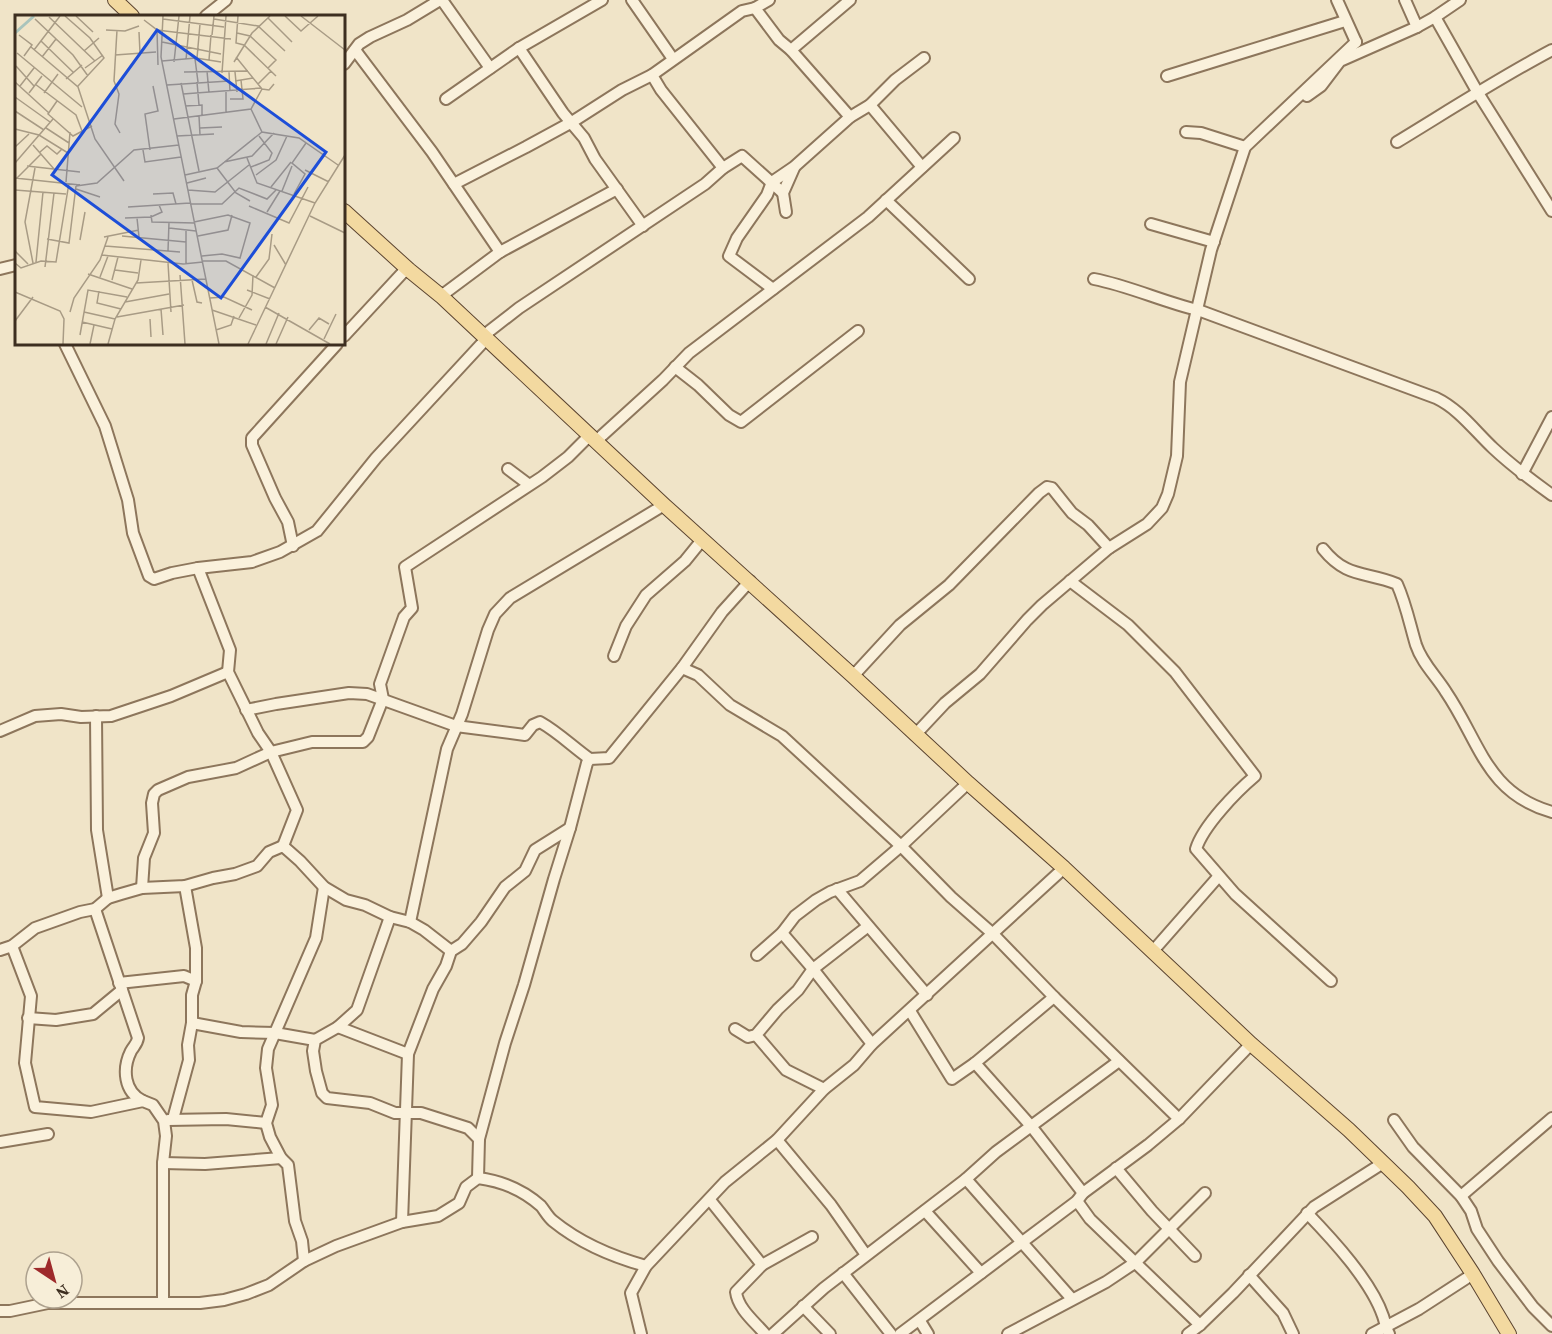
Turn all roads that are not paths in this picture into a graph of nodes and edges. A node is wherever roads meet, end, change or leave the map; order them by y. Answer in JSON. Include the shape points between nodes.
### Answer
{"nodes":[{"id":1,"x":115,"y":0,"type":"edge"},
{"id":2,"x":226,"y":0,"type":"edge"},
{"id":3,"x":441,"y":0,"type":"edge"},
{"id":4,"x":602,"y":0,"type":"edge"},
{"id":5,"x":632,"y":0,"type":"edge"},
{"id":6,"x":769,"y":0,"type":"edge"},
{"id":7,"x":850,"y":0,"type":"edge"},
{"id":8,"x":1337,"y":0,"type":"edge"},
{"id":9,"x":1405,"y":0,"type":"edge"},
{"id":10,"x":1460,"y":0,"type":"edge"},
{"id":11,"x":755,"y":8,"type":"junction"},
{"id":12,"x":131,"y":15,"type":"edge"},
{"id":13,"x":207,"y":15,"type":"edge"},
{"id":14,"x":1435,"y":17,"type":"junction"},
{"id":15,"x":1345,"y":21,"type":"junction"},
{"id":16,"x":1417,"y":27,"type":"junction"},
{"id":17,"x":1356,"y":42,"type":"junction"},
{"id":18,"x":519,"y":48,"type":"junction"},
{"id":19,"x":791,"y":50,"type":"junction"},
{"id":20,"x":1552,"y":50,"type":"edge"},
{"id":21,"x":355,"y":51,"type":"junction"},
{"id":22,"x":924,"y":58,"type":"dead end"},
{"id":23,"x":673,"y":59,"type":"junction"},
{"id":24,"x":345,"y":63,"type":"edge"},
{"id":25,"x":490,"y":68,"type":"junction"},
{"id":26,"x":652,"y":75,"type":"junction"},
{"id":27,"x":1167,"y":76,"type":"dead end"},
{"id":28,"x":1478,"y":93,"type":"junction"},
{"id":29,"x":446,"y":99,"type":"dead end"},
{"id":30,"x":870,"y":105,"type":"junction"},
{"id":31,"x":850,"y":117,"type":"junction"},
{"id":32,"x":572,"y":122,"type":"junction"},
{"id":33,"x":1186,"y":132,"type":"dead end"},
{"id":34,"x":954,"y":138,"type":"dead end"},
{"id":35,"x":1397,"y":141,"type":"dead end"},
{"id":36,"x":1245,"y":147,"type":"junction"},
{"id":37,"x":794,"y":167,"type":"junction"},
{"id":38,"x":922,"y":167,"type":"junction"},
{"id":39,"x":723,"y":168,"type":"junction"},
{"id":40,"x":772,"y":182,"type":"junction"},
{"id":41,"x":454,"y":184,"type":"junction"},
{"id":42,"x":617,"y":189,"type":"junction"},
{"id":43,"x":783,"y":193,"type":"junction"},
{"id":44,"x":886,"y":200,"type":"junction"},
{"id":45,"x":1551,"y":206,"type":"edge"},
{"id":46,"x":345,"y":212,"type":"edge"},
{"id":47,"x":786,"y":212,"type":"dead end"},
{"id":48,"x":1151,"y":224,"type":"dead end"},
{"id":49,"x":643,"y":226,"type":"junction"},
{"id":50,"x":1214,"y":242,"type":"junction"},
{"id":51,"x":500,"y":252,"type":"junction"},
{"id":52,"x":15,"y":265,"type":"edge"},
{"id":53,"x":407,"y":268,"type":"junction"},
{"id":54,"x":0,"y":269,"type":"edge"},
{"id":55,"x":969,"y":279,"type":"dead end"},
{"id":56,"x":1095,"y":279,"type":"dead end"},
{"id":57,"x":773,"y":290,"type":"junction"},
{"id":58,"x":441,"y":296,"type":"junction"},
{"id":59,"x":1198,"y":310,"type":"junction"},
{"id":60,"x":346,"y":329,"type":"edge"},
{"id":61,"x":858,"y":330,"type":"dead end"},
{"id":62,"x":485,"y":337,"type":"junction"},
{"id":63,"x":65,"y":345,"type":"edge"},
{"id":64,"x":336,"y":345,"type":"edge"},
{"id":65,"x":675,"y":367,"type":"junction"},
{"id":66,"x":1552,"y":417,"type":"edge"},
{"id":67,"x":593,"y":438,"type":"junction"},
{"id":68,"x":508,"y":469,"type":"dead end"},
{"id":69,"x":1522,"y":474,"type":"junction"},
{"id":70,"x":528,"y":484,"type":"junction"},
{"id":71,"x":1552,"y":495,"type":"edge"},
{"id":72,"x":664,"y":505,"type":"junction"},
{"id":73,"x":702,"y":540,"type":"junction"},
{"id":74,"x":292,"y":546,"type":"junction"},
{"id":75,"x":1109,"y":548,"type":"junction"},
{"id":76,"x":1323,"y":549,"type":"dead end"},
{"id":77,"x":198,"y":568,"type":"junction"},
{"id":78,"x":750,"y":581,"type":"junction"},
{"id":79,"x":1070,"y":581,"type":"junction"},
{"id":80,"x":614,"y":656,"type":"dead end"},
{"id":81,"x":682,"y":668,"type":"junction"},
{"id":82,"x":228,"y":672,"type":"junction"},
{"id":83,"x":854,"y":676,"type":"junction"},
{"id":84,"x":383,"y":699,"type":"junction"},
{"id":85,"x":246,"y":710,"type":"junction"},
{"id":86,"x":96,"y":716,"type":"junction"},
{"id":87,"x":456,"y":726,"type":"junction"},
{"id":88,"x":0,"y":731,"type":"edge"},
{"id":89,"x":915,"y":735,"type":"junction"},
{"id":90,"x":271,"y":752,"type":"junction"},
{"id":91,"x":590,"y":759,"type":"junction"},
{"id":92,"x":968,"y":783,"type":"junction"},
{"id":93,"x":1552,"y":812,"type":"edge"},
{"id":94,"x":570,"y":828,"type":"junction"},
{"id":95,"x":283,"y":846,"type":"junction"},
{"id":96,"x":901,"y":846,"type":"junction"},
{"id":97,"x":1064,"y":868,"type":"junction"},
{"id":98,"x":1218,"y":877,"type":"junction"},
{"id":99,"x":185,"y":886,"type":"junction"},
{"id":100,"x":324,"y":887,"type":"junction"},
{"id":101,"x":142,"y":888,"type":"junction"},
{"id":102,"x":837,"y":889,"type":"junction"},
{"id":103,"x":108,"y":898,"type":"junction"},
{"id":104,"x":95,"y":909,"type":"junction"},
{"id":105,"x":390,"y":917,"type":"junction"},
{"id":106,"x":410,"y":922,"type":"junction"},
{"id":107,"x":867,"y":927,"type":"junction"},
{"id":108,"x":782,"y":933,"type":"junction"},
{"id":109,"x":993,"y":934,"type":"junction"},
{"id":110,"x":12,"y":945,"type":"junction"},
{"id":111,"x":0,"y":950,"type":"edge"},
{"id":112,"x":451,"y":951,"type":"junction"},
{"id":113,"x":1153,"y":951,"type":"junction"},
{"id":114,"x":757,"y":955,"type":"dead end"},
{"id":115,"x":813,"y":969,"type":"junction"},
{"id":116,"x":196,"y":981,"type":"junction"},
{"id":117,"x":1331,"y":981,"type":"dead end"},
{"id":118,"x":120,"y":987,"type":"junction"},
{"id":119,"x":927,"y":995,"type":"junction"},
{"id":120,"x":1054,"y":997,"type":"junction"},
{"id":121,"x":910,"y":1011,"type":"junction"},
{"id":122,"x":28,"y":1018,"type":"junction"},
{"id":123,"x":192,"y":1023,"type":"junction"},
{"id":124,"x":338,"y":1027,"type":"junction"},
{"id":125,"x":735,"y":1029,"type":"dead end"},
{"id":126,"x":275,"y":1033,"type":"junction"},
{"id":127,"x":756,"y":1035,"type":"junction"},
{"id":128,"x":315,"y":1040,"type":"junction"},
{"id":129,"x":872,"y":1044,"type":"junction"},
{"id":130,"x":1251,"y":1044,"type":"junction"},
{"id":131,"x":408,"y":1054,"type":"junction"},
{"id":132,"x":1119,"y":1061,"type":"junction"},
{"id":133,"x":975,"y":1063,"type":"junction"},
{"id":134,"x":824,"y":1089,"type":"junction"},
{"id":135,"x":143,"y":1101,"type":"junction"},
{"id":136,"x":406,"y":1113,"type":"junction"},
{"id":137,"x":1552,"y":1118,"type":"edge"},
{"id":138,"x":1179,"y":1119,"type":"junction"},
{"id":139,"x":168,"y":1120,"type":"junction"},
{"id":140,"x":1394,"y":1120,"type":"dead end"},
{"id":141,"x":266,"y":1123,"type":"junction"},
{"id":142,"x":1031,"y":1126,"type":"junction"},
{"id":143,"x":48,"y":1134,"type":"dead end"},
{"id":144,"x":479,"y":1139,"type":"junction"},
{"id":145,"x":777,"y":1140,"type":"junction"},
{"id":146,"x":0,"y":1142,"type":"edge"},
{"id":147,"x":281,"y":1158,"type":"junction"},
{"id":148,"x":163,"y":1163,"type":"junction"},
{"id":149,"x":1383,"y":1163,"type":"junction"},
{"id":150,"x":1116,"y":1168,"type":"junction"},
{"id":151,"x":478,"y":1178,"type":"junction"},
{"id":152,"x":966,"y":1179,"type":"junction"},
{"id":153,"x":1205,"y":1193,"type":"dead end"},
{"id":154,"x":1461,"y":1196,"type":"junction"},
{"id":155,"x":1080,"y":1197,"type":"junction"},
{"id":156,"x":710,"y":1200,"type":"junction"},
{"id":157,"x":925,"y":1211,"type":"junction"},
{"id":158,"x":1307,"y":1213,"type":"junction"},
{"id":159,"x":402,"y":1222,"type":"junction"},
{"id":160,"x":1169,"y":1228,"type":"junction"},
{"id":161,"x":812,"y":1238,"type":"dead end"},
{"id":162,"x":1022,"y":1244,"type":"junction"},
{"id":163,"x":866,"y":1255,"type":"junction"},
{"id":164,"x":1195,"y":1256,"type":"dead end"},
{"id":165,"x":304,"y":1261,"type":"junction"},
{"id":166,"x":1136,"y":1262,"type":"junction"},
{"id":167,"x":762,"y":1265,"type":"junction"},
{"id":168,"x":646,"y":1266,"type":"junction"},
{"id":169,"x":843,"y":1273,"type":"junction"},
{"id":170,"x":981,"y":1273,"type":"junction"},
{"id":171,"x":1473,"y":1274,"type":"junction"},
{"id":172,"x":1249,"y":1275,"type":"junction"},
{"id":173,"x":1072,"y":1299,"type":"junction"},
{"id":174,"x":163,"y":1303,"type":"junction"},
{"id":175,"x":803,"y":1306,"type":"junction"},
{"id":176,"x":0,"y":1311,"type":"edge"},
{"id":177,"x":920,"y":1321,"type":"junction"},
{"id":178,"x":1200,"y":1325,"type":"junction"},
{"id":179,"x":1552,"y":1327,"type":"edge"},
{"id":180,"x":1387,"y":1331,"type":"edge"},
{"id":181,"x":1011,"y":1333,"type":"edge"},
{"id":182,"x":641,"y":1334,"type":"edge"},
{"id":183,"x":765,"y":1334,"type":"edge"},
{"id":184,"x":773,"y":1334,"type":"edge"},
{"id":185,"x":830,"y":1334,"type":"edge"},
{"id":186,"x":891,"y":1334,"type":"edge"},
{"id":187,"x":900,"y":1334,"type":"edge"},
{"id":188,"x":928,"y":1334,"type":"edge"},
{"id":189,"x":1188,"y":1334,"type":"edge"},
{"id":190,"x":1293,"y":1334,"type":"edge"},
{"id":191,"x":1372,"y":1334,"type":"edge"},
{"id":192,"x":1509,"y":1334,"type":"edge"},
{"id":193,"x":1543,"y":1334,"type":"edge"}],
"edges":[{"from":1,"to":12,"type":"main road"},
{"from":2,"to":13,"type":"street"},
{"from":3,"to":21,"type":"street","via":[[370,37]]},
{"from":3,"to":25,"type":"street"},
{"from":4,"to":18,"type":"street"},
{"from":5,"to":23,"type":"street"},
{"from":6,"to":11,"type":"street"},
{"from":7,"to":19,"type":"street"},
{"from":8,"to":15,"type":"street"},
{"from":9,"to":16,"type":"street"},
{"from":10,"to":14,"type":"street"},
{"from":11,"to":19,"type":"street"},
{"from":11,"to":23,"type":"street","via":[[742,11]]},
{"from":14,"to":16,"type":"street"},
{"from":14,"to":28,"type":"street"},
{"from":15,"to":17,"type":"street"},
{"from":15,"to":27,"type":"street"},
{"from":16,"to":17,"type":"street","via":[[1340,61],[1321,86],[1281,114]]},
{"from":17,"to":36,"type":"street"},
{"from":18,"to":25,"type":"street"},
{"from":18,"to":32,"type":"street"},
{"from":19,"to":31,"type":"street"},
{"from":20,"to":28,"type":"street"},
{"from":21,"to":24,"type":"street"},
{"from":21,"to":41,"type":"street"},
{"from":22,"to":30,"type":"street"},
{"from":23,"to":26,"type":"street"},
{"from":25,"to":29,"type":"street"},
{"from":26,"to":32,"type":"street"},
{"from":26,"to":39,"type":"street"},
{"from":28,"to":35,"type":"street"},
{"from":28,"to":45,"type":"street"},
{"from":30,"to":31,"type":"street"},
{"from":30,"to":38,"type":"street"},
{"from":31,"to":37,"type":"street"},
{"from":32,"to":41,"type":"street"},
{"from":32,"to":42,"type":"street"},
{"from":33,"to":36,"type":"street"},
{"from":34,"to":38,"type":"street"},
{"from":36,"to":50,"type":"street"},
{"from":37,"to":40,"type":"street"},
{"from":37,"to":43,"type":"street"},
{"from":38,"to":44,"type":"street"},
{"from":39,"to":40,"type":"street","via":[[742,156]]},
{"from":39,"to":49,"type":"street"},
{"from":40,"to":43,"type":"street"},
{"from":40,"to":57,"type":"street","via":[[729,256]]},
{"from":41,"to":51,"type":"street"},
{"from":42,"to":49,"type":"street"},
{"from":42,"to":51,"type":"street"},
{"from":43,"to":47,"type":"street"},
{"from":44,"to":55,"type":"street"},
{"from":44,"to":57,"type":"street"},
{"from":46,"to":53,"type":"main road"},
{"from":48,"to":50,"type":"street"},
{"from":49,"to":62,"type":"street","via":[[519,308]]},
{"from":50,"to":59,"type":"street"},
{"from":51,"to":58,"type":"street"},
{"from":52,"to":54,"type":"street"},
{"from":53,"to":58,"type":"main road"},
{"from":53,"to":60,"type":"street"},
{"from":56,"to":59,"type":"street"},
{"from":57,"to":65,"type":"street"},
{"from":58,"to":62,"type":"main road"},
{"from":59,"to":69,"type":"street","via":[[1450,405]]},
{"from":59,"to":75,"type":"street","via":[[1180,382],[1177,456],[1168,494],[1162,508],[1147,524]]},
{"from":61,"to":65,"type":"street","via":[[741,422]]},
{"from":62,"to":67,"type":"main road"},
{"from":62,"to":74,"type":"street","via":[[376,458],[317,531]]},
{"from":63,"to":77,"type":"street","via":[[105,426],[128,500],[133,533],[149,576],[154,579]]},
{"from":64,"to":74,"type":"street","via":[[252,438],[274,498],[288,522]]},
{"from":65,"to":67,"type":"street"},
{"from":66,"to":69,"type":"street"},
{"from":67,"to":70,"type":"street"},
{"from":67,"to":72,"type":"main road"},
{"from":68,"to":70,"type":"street"},
{"from":69,"to":71,"type":"street"},
{"from":70,"to":84,"type":"street","via":[[405,567],[412,608],[404,617],[380,684]]},
{"from":72,"to":73,"type":"main road"},
{"from":72,"to":87,"type":"street","via":[[510,598],[495,614],[488,630]]},
{"from":73,"to":78,"type":"main road"},
{"from":73,"to":80,"type":"street","via":[[685,561],[646,595],[626,626]]},
{"from":74,"to":77,"type":"street","via":[[252,562]]},
{"from":75,"to":79,"type":"street"},
{"from":75,"to":83,"type":"street","via":[[1047,487],[949,585],[900,625]]},
{"from":76,"to":93,"type":"street","via":[[1334,563],[1354,573],[1397,584],[1423,661],[1447,692],[1498,780],[1522,800]]},
{"from":77,"to":82,"type":"street","via":[[230,650]]},
{"from":78,"to":81,"type":"street"},
{"from":78,"to":83,"type":"main road"},
{"from":79,"to":89,"type":"street"},
{"from":79,"to":98,"type":"street","via":[[1128,626],[1175,672],[1255,776],[1199,838],[1196,849]]},
{"from":81,"to":91,"type":"street","via":[[609,758]]},
{"from":81,"to":96,"type":"street","via":[[698,675],[730,705],[782,736]]},
{"from":82,"to":85,"type":"street"},
{"from":82,"to":86,"type":"street","via":[[111,716]]},
{"from":83,"to":89,"type":"main road"},
{"from":84,"to":85,"type":"street","via":[[349,693]]},
{"from":84,"to":87,"type":"street"},
{"from":84,"to":90,"type":"street","via":[[363,742],[312,742]]},
{"from":85,"to":90,"type":"street"},
{"from":86,"to":88,"type":"street","via":[[35,716]]},
{"from":86,"to":103,"type":"street","via":[[97,830]]},
{"from":87,"to":91,"type":"street","via":[[525,735],[540,722]]},
{"from":87,"to":106,"type":"street","via":[[447,748]]},
{"from":89,"to":92,"type":"main road"},
{"from":90,"to":95,"type":"street","via":[[297,810]]},
{"from":90,"to":101,"type":"street","via":[[236,768],[188,777],[154,794],[154,833],[144,858]]},
{"from":91,"to":94,"type":"street"},
{"from":92,"to":96,"type":"street"},
{"from":92,"to":97,"type":"main road"},
{"from":94,"to":112,"type":"street","via":[[535,850],[525,872],[505,887],[481,922]]},
{"from":94,"to":144,"type":"street"},
{"from":95,"to":99,"type":"street","via":[[269,852],[257,866]]},
{"from":95,"to":100,"type":"street"},
{"from":96,"to":102,"type":"street","via":[[860,881]]},
{"from":96,"to":109,"type":"street"},
{"from":97,"to":109,"type":"street"},
{"from":97,"to":113,"type":"main road"},
{"from":98,"to":113,"type":"street"},
{"from":98,"to":117,"type":"street"},
{"from":99,"to":101,"type":"street"},
{"from":99,"to":116,"type":"street","via":[[196,948]]},
{"from":100,"to":105,"type":"street"},
{"from":100,"to":126,"type":"street","via":[[316,938]]},
{"from":101,"to":103,"type":"street"},
{"from":102,"to":107,"type":"street"},
{"from":102,"to":108,"type":"street","via":[[795,916]]},
{"from":103,"to":104,"type":"street"},
{"from":104,"to":110,"type":"street","via":[[35,928]]},
{"from":104,"to":118,"type":"street"},
{"from":105,"to":106,"type":"street"},
{"from":105,"to":124,"type":"street","via":[[357,1011]]},
{"from":106,"to":112,"type":"street"},
{"from":107,"to":115,"type":"street"},
{"from":107,"to":119,"type":"street"},
{"from":108,"to":114,"type":"street"},
{"from":108,"to":115,"type":"street"},
{"from":109,"to":119,"type":"street"},
{"from":109,"to":120,"type":"street"},
{"from":110,"to":111,"type":"street"},
{"from":110,"to":122,"type":"street","via":[[32,996]]},
{"from":112,"to":131,"type":"street"},
{"from":113,"to":130,"type":"main road"},
{"from":115,"to":127,"type":"street"},
{"from":115,"to":129,"type":"street"},
{"from":116,"to":118,"type":"street","via":[[184,976]]},
{"from":116,"to":123,"type":"street"},
{"from":118,"to":122,"type":"street","via":[[93,1014],[56,1020]]},
{"from":118,"to":135,"type":"street","via":[[138,1038],[126,1068],[129,1090]]},
{"from":119,"to":121,"type":"street"},
{"from":120,"to":132,"type":"street"},
{"from":120,"to":133,"type":"street"},
{"from":121,"to":129,"type":"street"},
{"from":121,"to":133,"type":"street","via":[[952,1079]]},
{"from":122,"to":135,"type":"street","via":[[25,1063],[35,1107],[91,1112]]},
{"from":123,"to":126,"type":"street","via":[[241,1032]]},
{"from":123,"to":139,"type":"street","via":[[189,1060]]},
{"from":124,"to":128,"type":"street"},
{"from":124,"to":131,"type":"street"},
{"from":125,"to":127,"type":"street","via":[[748,1037]]},
{"from":126,"to":128,"type":"street"},
{"from":126,"to":141,"type":"street","via":[[268,1048],[266,1068],[272,1105]]},
{"from":127,"to":134,"type":"street","via":[[786,1070]]},
{"from":128,"to":136,"type":"street","via":[[316,1071],[321,1093],[327,1098],[370,1103]]},
{"from":129,"to":134,"type":"street","via":[[854,1065]]},
{"from":130,"to":138,"type":"street"},
{"from":130,"to":149,"type":"main road"},
{"from":131,"to":136,"type":"street"},
{"from":132,"to":138,"type":"street"},
{"from":132,"to":142,"type":"street"},
{"from":133,"to":142,"type":"street"},
{"from":134,"to":145,"type":"street"},
{"from":135,"to":139,"type":"street"},
{"from":136,"to":144,"type":"street","via":[[421,1113],[468,1128]]},
{"from":136,"to":159,"type":"street"},
{"from":137,"to":154,"type":"street"},
{"from":138,"to":150,"type":"street"},
{"from":139,"to":141,"type":"street"},
{"from":139,"to":148,"type":"street"},
{"from":140,"to":154,"type":"street","via":[[1413,1147]]},
{"from":141,"to":147,"type":"street"},
{"from":142,"to":152,"type":"street"},
{"from":142,"to":155,"type":"street"},
{"from":143,"to":146,"type":"street"},
{"from":144,"to":151,"type":"street"},
{"from":145,"to":156,"type":"street","via":[[730,1178]]},
{"from":145,"to":163,"type":"street"},
{"from":147,"to":148,"type":"street"},
{"from":147,"to":165,"type":"street","via":[[288,1165]]},
{"from":148,"to":174,"type":"street"},
{"from":149,"to":158,"type":"street"},
{"from":149,"to":171,"type":"main road","via":[[1434,1216]]},
{"from":150,"to":155,"type":"street"},
{"from":150,"to":160,"type":"street"},
{"from":151,"to":159,"type":"street","via":[[466,1187],[459,1203],[438,1216]]},
{"from":151,"to":168,"type":"street","via":[[513,1186],[582,1241]]},
{"from":152,"to":157,"type":"street"},
{"from":152,"to":162,"type":"street"},
{"from":153,"to":160,"type":"street"},
{"from":154,"to":179,"type":"street","via":[[1498,1261]]},
{"from":155,"to":162,"type":"street"},
{"from":155,"to":166,"type":"street","via":[[1090,1219]]},
{"from":156,"to":167,"type":"street"},
{"from":156,"to":168,"type":"street"},
{"from":157,"to":163,"type":"street"},
{"from":157,"to":170,"type":"street"},
{"from":158,"to":172,"type":"street"},
{"from":158,"to":180,"type":"street","via":[[1348,1258],[1373,1297]]},
{"from":159,"to":165,"type":"street"},
{"from":160,"to":164,"type":"street"},
{"from":160,"to":166,"type":"street"},
{"from":161,"to":167,"type":"street"},
{"from":162,"to":170,"type":"street"},
{"from":162,"to":173,"type":"street"},
{"from":163,"to":169,"type":"street"},
{"from":165,"to":174,"type":"street","via":[[269,1285],[246,1294],[200,1303]]},
{"from":166,"to":173,"type":"street"},
{"from":166,"to":178,"type":"street"},
{"from":167,"to":183,"type":"street","via":[[736,1292],[743,1309]]},
{"from":168,"to":182,"type":"street","via":[[631,1293]]},
{"from":169,"to":175,"type":"street"},
{"from":169,"to":186,"type":"street"},
{"from":170,"to":177,"type":"street"},
{"from":171,"to":180,"type":"street"},
{"from":171,"to":192,"type":"main road"},
{"from":172,"to":178,"type":"street"},
{"from":172,"to":190,"type":"street","via":[[1283,1312]]},
{"from":173,"to":181,"type":"street"},
{"from":174,"to":176,"type":"street","via":[[48,1303]]},
{"from":175,"to":184,"type":"street"},
{"from":175,"to":185,"type":"street"},
{"from":177,"to":187,"type":"street"},
{"from":177,"to":188,"type":"street"},
{"from":178,"to":189,"type":"street"},
{"from":179,"to":193,"type":"street"},
{"from":180,"to":191,"type":"street"}]}
